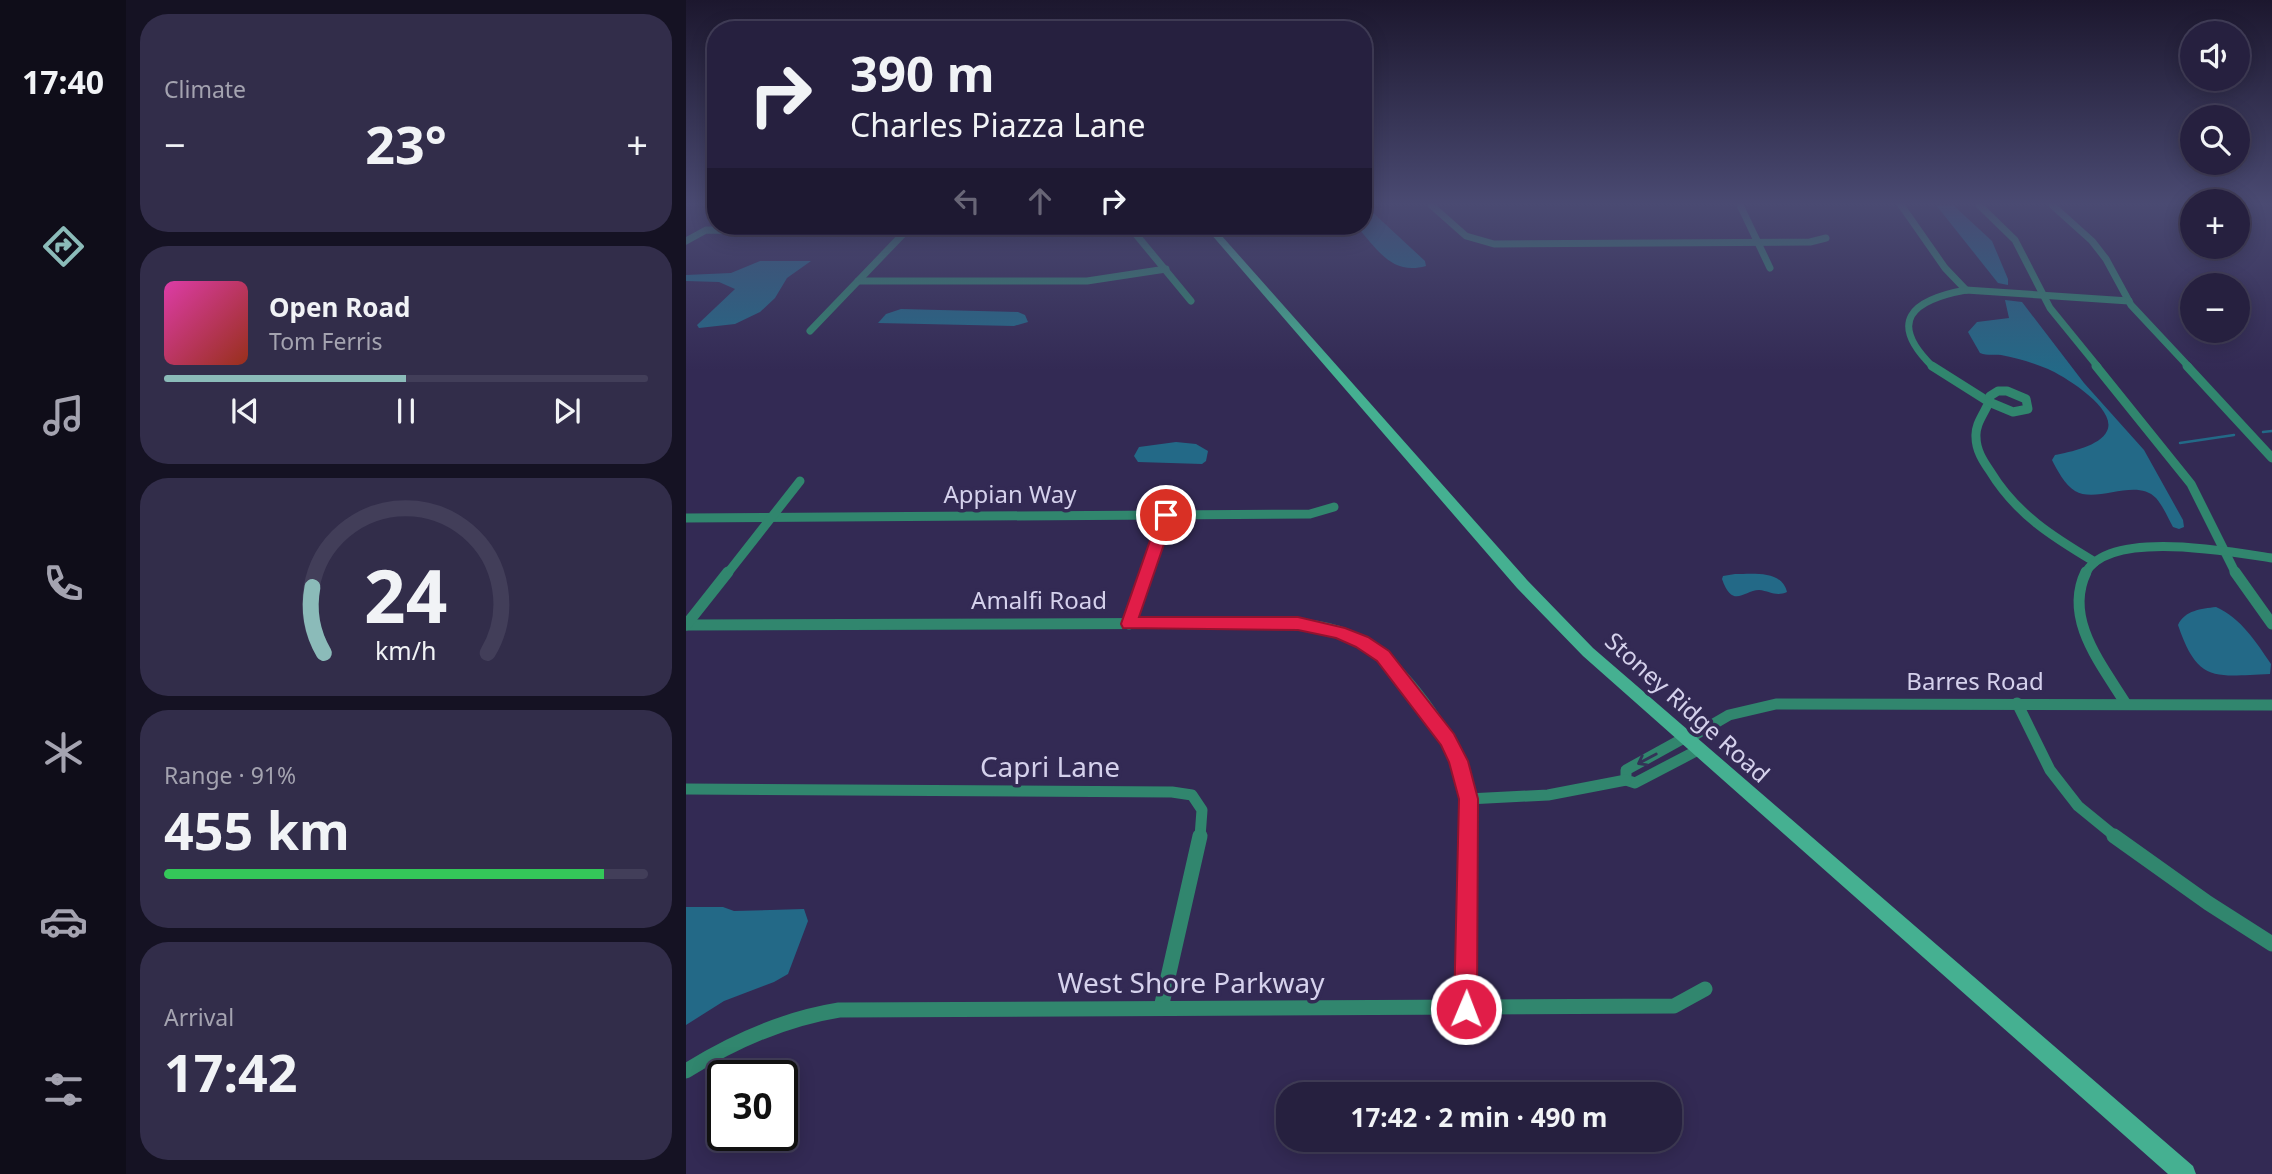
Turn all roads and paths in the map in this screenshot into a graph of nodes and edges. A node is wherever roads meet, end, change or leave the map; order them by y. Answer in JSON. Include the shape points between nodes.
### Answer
{"nodes":[{"id":1,"x":878,"y":260,"type":"edge"},
{"id":2,"x":1157,"y":260,"type":"edge"},
{"id":3,"x":1238,"y":260,"type":"edge"},
{"id":4,"x":1766,"y":260,"type":"edge"},
{"id":5,"x":1939,"y":260,"type":"edge"},
{"id":6,"x":2025,"y":260,"type":"edge"},
{"id":7,"x":2105,"y":260,"type":"edge"},
{"id":8,"x":1770,"y":268,"type":"dead end"},
{"id":9,"x":1166,"y":269,"type":"junction"},
{"id":10,"x":858,"y":281,"type":"junction"},
{"id":11,"x":1966,"y":290,"type":"junction"},
{"id":12,"x":2042,"y":295,"type":"junction"},
{"id":13,"x":1191,"y":301,"type":"dead end"},
{"id":14,"x":2129,"y":301,"type":"junction"},
{"id":15,"x":810,"y":331,"type":"dead end"},
{"id":16,"x":2272,"y":458,"type":"edge"},
{"id":17,"x":800,"y":481,"type":"dead end"},
{"id":18,"x":1334,"y":506,"type":"dead end"},
{"id":19,"x":1166,"y":515,"type":"junction"},
{"id":20,"x":686,"y":517,"type":"edge"},
{"id":21,"x":771,"y":517,"type":"junction"},
{"id":22,"x":2224,"y":551,"type":"junction"},
{"id":23,"x":2272,"y":558,"type":"edge"},
{"id":24,"x":2095,"y":562,"type":"junction"},
{"id":25,"x":1129,"y":624,"type":"junction"},
{"id":26,"x":2272,"y":624,"type":"edge"},
{"id":27,"x":686,"y":625,"type":"edge"},
{"id":28,"x":2017,"y":703,"type":"junction"},
{"id":29,"x":2126,"y":704,"type":"junction"},
{"id":30,"x":2272,"y":705,"type":"edge"},
{"id":31,"x":1689,"y":742,"type":"junction"},
{"id":32,"x":1626,"y":780,"type":"junction"},
{"id":33,"x":686,"y":789,"type":"edge"},
{"id":34,"x":1468,"y":799,"type":"junction"},
{"id":35,"x":2272,"y":944,"type":"edge"},
{"id":36,"x":1705,"y":989,"type":"dead end"},
{"id":37,"x":1161,"y":1008,"type":"junction"},
{"id":38,"x":1466,"y":1009,"type":"junction"},
{"id":39,"x":686,"y":1071,"type":"edge"},
{"id":40,"x":2185,"y":1174,"type":"edge"}],
"edges":[{"from":1,"to":10,"type":"street"},
{"from":2,"to":9,"type":"street"},
{"from":3,"to":31,"type":"street","name":"Stoney Ridge Road","via":[[1522,584],[1588,652]]},
{"from":4,"to":8,"type":"street"},
{"from":5,"to":11,"type":"street"},
{"from":6,"to":12,"type":"street"},
{"from":7,"to":14,"type":"street"},
{"from":9,"to":10,"type":"street","via":[[1087,281]]},
{"from":9,"to":13,"type":"street"},
{"from":10,"to":15,"type":"street"},
{"from":11,"to":12,"type":"street"},
{"from":11,"to":24,"type":"street","via":[[1941,294],[1918,305],[1910,315],[1909,334],[1935,369],[1989,402],[1975,438],[2000,490],[2034,524]]},
{"from":12,"to":14,"type":"street"},
{"from":12,"to":22,"type":"street","via":[[2191,484]]},
{"from":14,"to":16,"type":"street"},
{"from":17,"to":21,"type":"street"},
{"from":18,"to":19,"type":"street","name":"Appian Way","via":[[1310,514]]},
{"from":19,"to":21,"type":"street","name":"Appian Way"},
{"from":19,"to":25,"type":"street"},
{"from":20,"to":21,"type":"street","name":"Appian Way"},
{"from":21,"to":27,"type":"street"},
{"from":22,"to":23,"type":"street"},
{"from":22,"to":24,"type":"street","via":[[2147,544],[2116,551]]},
{"from":22,"to":26,"type":"street"},
{"from":24,"to":29,"type":"street","via":[[2078,588],[2080,617],[2090,644]]},
{"from":25,"to":27,"type":"street","name":"Amalfi Road"},
{"from":25,"to":34,"type":"street","name":"Amalfi Road","via":[[1298,624],[1329,629],[1362,642],[1391,664],[1448,739]]},
{"from":28,"to":29,"type":"street","name":"Barres Road"},
{"from":28,"to":31,"type":"street","name":"Barres Road","via":[[1776,704],[1734,711],[1713,721]]},
{"from":28,"to":35,"type":"street","via":[[2050,770],[2078,806],[2127,846]]},
{"from":29,"to":30,"type":"street","name":"Barres Road"},
{"from":31,"to":32,"type":"street","via":[[1635,783]]},
{"from":31,"to":32,"type":"street","one_way":true,"via":[[1626,770]]},
{"from":31,"to":40,"type":"street","name":"Stoney Ridge Road"},
{"from":32,"to":34,"type":"street","via":[[1555,794]]},
{"from":33,"to":37,"type":"street","name":"Capri Lane","via":[[1192,795],[1202,810],[1202,827]]},
{"from":34,"to":38,"type":"street","name":"Amalfi Road"},
{"from":36,"to":38,"type":"street","name":"West Shore Parkway","via":[[1674,1006]]},
{"from":37,"to":38,"type":"street","name":"West Shore Parkway"},
{"from":37,"to":39,"type":"street","name":"West Shore Parkway","via":[[823,1012],[750,1034]]}]}
